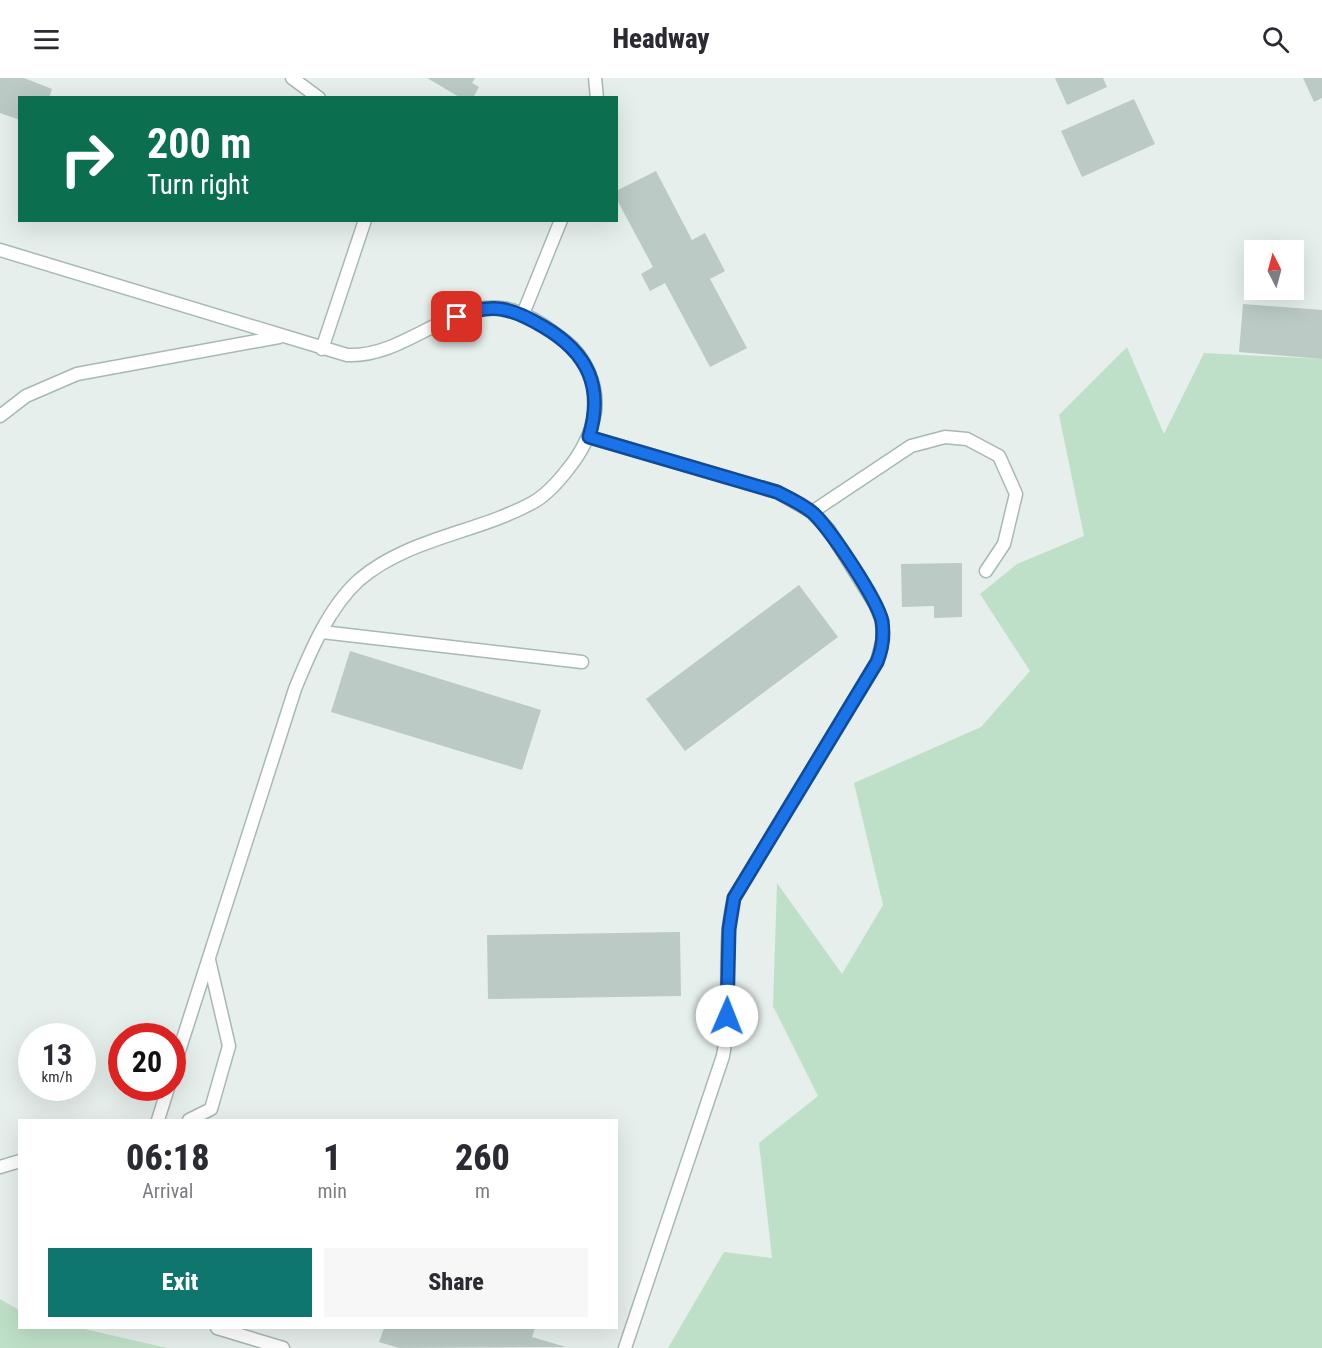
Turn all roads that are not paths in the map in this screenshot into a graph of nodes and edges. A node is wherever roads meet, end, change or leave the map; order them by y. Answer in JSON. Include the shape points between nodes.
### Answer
{"nodes":[{"id":1,"x":292,"y":78,"type":"edge"},
{"id":2,"x":595,"y":78,"type":"edge"},
{"id":3,"x":316,"y":96,"type":"edge"},
{"id":4,"x":597,"y":96,"type":"edge"},
{"id":5,"x":364,"y":222,"type":"edge"},
{"id":6,"x":560,"y":222,"type":"edge"},
{"id":7,"x":2,"y":251,"type":"edge"},
{"id":8,"x":523,"y":314,"type":"junction"},
{"id":9,"x":283,"y":337,"type":"junction"},
{"id":10,"x":322,"y":349,"type":"junction"},
{"id":11,"x":0,"y":416,"type":"edge"},
{"id":12,"x":589,"y":437,"type":"junction"},
{"id":13,"x":812,"y":512,"type":"junction"},
{"id":14,"x":986,"y":571,"type":"dead end"},
{"id":15,"x":322,"y":632,"type":"junction"},
{"id":16,"x":582,"y":662,"type":"dead end"},
{"id":17,"x":209,"y":959,"type":"junction"},
{"id":18,"x":186,"y":1030,"type":"edge"},
{"id":19,"x":162,"y":1101,"type":"edge"},
{"id":20,"x":154,"y":1119,"type":"edge"},
{"id":21,"x":191,"y":1119,"type":"edge"},
{"id":22,"x":18,"y":1162,"type":"edge"},
{"id":23,"x":0,"y":1167,"type":"edge"},
{"id":24,"x":219,"y":1329,"type":"edge"},
{"id":25,"x":283,"y":1348,"type":"edge"},
{"id":26,"x":625,"y":1348,"type":"edge"}],
"edges":[{"from":1,"to":3,"type":"lane"},
{"from":2,"to":4,"type":"lane"},
{"from":5,"to":10,"type":"lane"},
{"from":6,"to":8,"type":"lane"},
{"from":7,"to":9,"type":"lane"},
{"from":8,"to":10,"type":"lane","via":[[502,308],[473,310],[403,342],[361,356]]},
{"from":8,"to":12,"type":"lane","via":[[570,344],[590,374],[596,404]]},
{"from":9,"to":10,"type":"lane"},
{"from":9,"to":11,"type":"lane","via":[[77,374],[26,396]]},
{"from":12,"to":13,"type":"lane","via":[[777,492]]},
{"from":12,"to":15,"type":"lane","via":[[554,486],[534,502],[380,564],[340,603]]},
{"from":13,"to":14,"type":"lane","via":[[911,446],[945,437],[967,439],[999,456],[1016,494],[1004,544]]},
{"from":13,"to":26,"type":"lane","via":[[829,530],[875,604],[882,621],[880,653],[734,898],[723,1056]]},
{"from":15,"to":16,"type":"lane"},
{"from":15,"to":17,"type":"lane","via":[[295,688]]},
{"from":17,"to":18,"type":"lane"},
{"from":17,"to":21,"type":"lane","via":[[229,1046],[211,1109]]},
{"from":19,"to":20,"type":"lane"},
{"from":22,"to":23,"type":"lane"},
{"from":24,"to":25,"type":"lane"}]}
